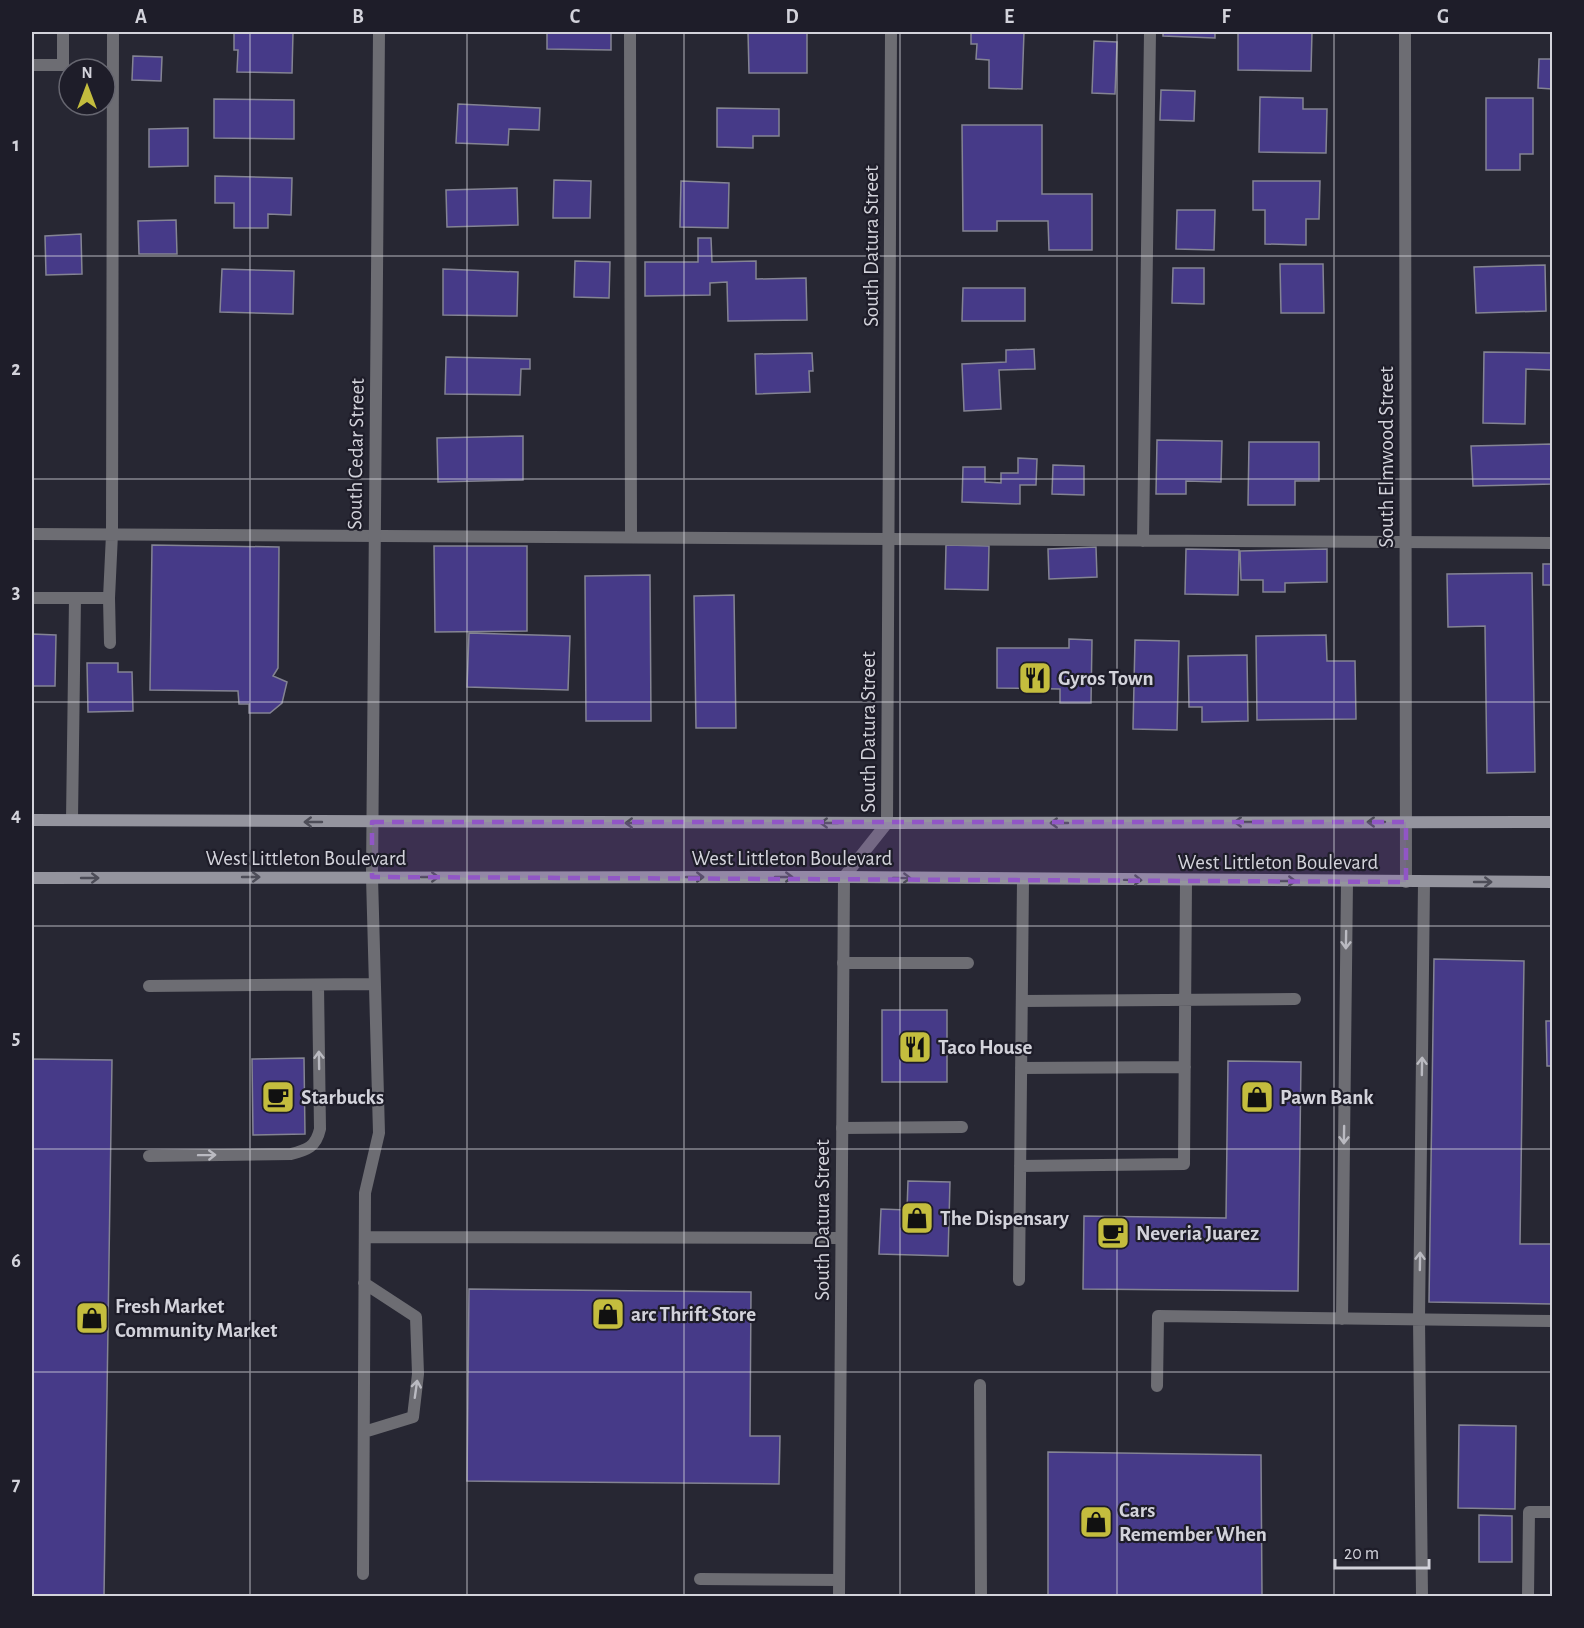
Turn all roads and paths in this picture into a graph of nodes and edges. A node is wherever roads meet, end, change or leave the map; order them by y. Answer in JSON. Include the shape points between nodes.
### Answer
{"nodes":[{"id":1,"x":63,"y":32,"type":"edge"},
{"id":2,"x":113,"y":32,"type":"edge"},
{"id":3,"x":379,"y":32,"type":"edge"},
{"id":4,"x":630,"y":32,"type":"edge"},
{"id":5,"x":891,"y":32,"type":"edge"},
{"id":6,"x":1150,"y":32,"type":"edge"},
{"id":7,"x":1405,"y":32,"type":"edge"},
{"id":8,"x":32,"y":65,"type":"edge"},
{"id":9,"x":32,"y":534,"type":"edge"},
{"id":10,"x":112,"y":534,"type":"junction"},
{"id":11,"x":374,"y":535,"type":"junction"},
{"id":12,"x":631,"y":537,"type":"junction"},
{"id":13,"x":889,"y":539,"type":"junction"},
{"id":14,"x":1143,"y":541,"type":"junction"},
{"id":15,"x":1406,"y":543,"type":"junction"},
{"id":16,"x":1552,"y":543,"type":"edge"},
{"id":17,"x":32,"y":598,"type":"edge"},
{"id":18,"x":75,"y":598,"type":"junction"},
{"id":19,"x":109,"y":598,"type":"junction"},
{"id":20,"x":110,"y":642,"type":"dead end"},
{"id":21,"x":32,"y":819,"type":"edge"},
{"id":22,"x":72,"y":820,"type":"junction"},
{"id":23,"x":372,"y":822,"type":"junction"},
{"id":24,"x":1406,"y":822,"type":"junction"},
{"id":25,"x":1552,"y":822,"type":"edge"},
{"id":26,"x":887,"y":823,"type":"junction"},
{"id":27,"x":372,"y":877,"type":"junction"},
{"id":28,"x":844,"y":877,"type":"junction"},
{"id":29,"x":32,"y":878,"type":"edge"},
{"id":30,"x":1023,"y":879,"type":"junction"},
{"id":31,"x":1186,"y":881,"type":"junction"},
{"id":32,"x":1347,"y":882,"type":"junction"},
{"id":33,"x":1406,"y":882,"type":"junction"},
{"id":34,"x":1424,"y":882,"type":"junction"},
{"id":35,"x":1552,"y":882,"type":"edge"},
{"id":36,"x":843,"y":963,"type":"junction"},
{"id":37,"x":968,"y":963,"type":"dead end"},
{"id":38,"x":375,"y":984,"type":"junction"},
{"id":39,"x":318,"y":985,"type":"junction"},
{"id":40,"x":149,"y":986,"type":"dead end"},
{"id":41,"x":1295,"y":999,"type":"dead end"},
{"id":42,"x":1185,"y":1000,"type":"junction"},
{"id":43,"x":1022,"y":1001,"type":"junction"},
{"id":44,"x":1185,"y":1067,"type":"junction"},
{"id":45,"x":1021,"y":1068,"type":"junction"},
{"id":46,"x":962,"y":1127,"type":"dead end"},
{"id":47,"x":842,"y":1128,"type":"junction"},
{"id":48,"x":149,"y":1156,"type":"dead end"},
{"id":49,"x":1020,"y":1166,"type":"junction"},
{"id":50,"x":365,"y":1237,"type":"junction"},
{"id":51,"x":842,"y":1238,"type":"junction"},
{"id":52,"x":1019,"y":1280,"type":"dead end"},
{"id":53,"x":364,"y":1282,"type":"junction"},
{"id":54,"x":1342,"y":1319,"type":"junction"},
{"id":55,"x":1419,"y":1319,"type":"junction"},
{"id":56,"x":1552,"y":1321,"type":"edge"},
{"id":57,"x":980,"y":1385,"type":"dead end"},
{"id":58,"x":1158,"y":1386,"type":"dead end"},
{"id":59,"x":364,"y":1432,"type":"junction"},
{"id":60,"x":1552,"y":1512,"type":"edge"},
{"id":61,"x":363,"y":1574,"type":"dead end"},
{"id":62,"x":700,"y":1579,"type":"dead end"},
{"id":63,"x":839,"y":1580,"type":"junction"},
{"id":64,"x":839,"y":1596,"type":"edge"},
{"id":65,"x":981,"y":1596,"type":"edge"},
{"id":66,"x":1422,"y":1596,"type":"edge"},
{"id":67,"x":1528,"y":1596,"type":"edge"}],
"edges":[{"from":1,"to":8,"type":"street","via":[[63,65]]},
{"from":2,"to":10,"type":"street"},
{"from":3,"to":11,"type":"street","name":"South Cedar Street"},
{"from":4,"to":12,"type":"street"},
{"from":5,"to":13,"type":"street","name":"South Datura Street"},
{"from":6,"to":14,"type":"street"},
{"from":7,"to":15,"type":"street","name":"South Elmwood Street"},
{"from":9,"to":10,"type":"street"},
{"from":10,"to":11,"type":"street"},
{"from":10,"to":19,"type":"street"},
{"from":11,"to":12,"type":"street"},
{"from":11,"to":23,"type":"street","name":"South Cedar Street"},
{"from":12,"to":13,"type":"street"},
{"from":13,"to":14,"type":"street"},
{"from":13,"to":26,"type":"street","name":"South Datura Street"},
{"from":14,"to":15,"type":"street"},
{"from":15,"to":16,"type":"street"},
{"from":15,"to":24,"type":"street","name":"South Elmwood Street"},
{"from":17,"to":18,"type":"street"},
{"from":18,"to":19,"type":"street"},
{"from":18,"to":22,"type":"street"},
{"from":19,"to":20,"type":"street"},
{"from":21,"to":22,"type":"main road","name":"West Littleton Boulevard"},
{"from":23,"to":22,"type":"main road","name":"West Littleton Boulevard","one_way":true},
{"from":26,"to":23,"type":"main road","name":"West Littleton Boulevard","one_way":true},
{"from":23,"to":27,"type":"street","name":"South Cedar Street"},
{"from":24,"to":25,"type":"main road","name":"West Littleton Boulevard"},
{"from":24,"to":26,"type":"main road","name":"West Littleton Boulevard","one_way":true},
{"from":24,"to":33,"type":"street","name":"South Elmwood Street"},
{"from":26,"to":28,"type":"street","name":"South Datura Street"},
{"from":27,"to":28,"type":"main road","name":"West Littleton Boulevard","one_way":true},
{"from":29,"to":27,"type":"main road","name":"West Littleton Boulevard","one_way":true},
{"from":27,"to":38,"type":"street","name":"South Cedar Street"},
{"from":28,"to":30,"type":"main road","name":"West Littleton Boulevard","one_way":true},
{"from":28,"to":36,"type":"street","name":"South Datura Street"},
{"from":30,"to":31,"type":"main road","name":"West Littleton Boulevard","one_way":true},
{"from":30,"to":43,"type":"street"},
{"from":31,"to":32,"type":"main road","name":"West Littleton Boulevard","one_way":true},
{"from":31,"to":42,"type":"street"},
{"from":32,"to":33,"type":"main road","name":"West Littleton Boulevard"},
{"from":32,"to":54,"type":"street","one_way":true},
{"from":33,"to":34,"type":"main road","name":"West Littleton Boulevard"},
{"from":34,"to":35,"type":"main road","name":"West Littleton Boulevard","one_way":true},
{"from":55,"to":34,"type":"street","one_way":true},
{"from":36,"to":37,"type":"street"},
{"from":36,"to":47,"type":"street","name":"South Datura Street"},
{"from":38,"to":39,"type":"street"},
{"from":38,"to":50,"type":"street","name":"South Cedar Street","via":[[379,1133],[365,1193]]},
{"from":39,"to":40,"type":"street"},
{"from":48,"to":39,"type":"street","one_way":true,"via":[[291,1154],[305,1150],[317,1140]]},
{"from":41,"to":42,"type":"street"},
{"from":42,"to":43,"type":"street"},
{"from":42,"to":44,"type":"street"},
{"from":43,"to":45,"type":"street"},
{"from":44,"to":45,"type":"street"},
{"from":44,"to":49,"type":"street","via":[[1184,1164]]},
{"from":45,"to":49,"type":"street"},
{"from":46,"to":47,"type":"street"},
{"from":47,"to":51,"type":"street","name":"South Datura Street"},
{"from":49,"to":52,"type":"street"},
{"from":50,"to":51,"type":"street"},
{"from":50,"to":53,"type":"street","name":"South Cedar Street"},
{"from":51,"to":63,"type":"street","name":"South Datura Street"},
{"from":53,"to":59,"type":"street","name":"South Cedar Street"},
{"from":59,"to":53,"type":"street","one_way":true,"via":[[413,1417],[418,1374],[416,1317]]},
{"from":54,"to":55,"type":"street"},
{"from":54,"to":58,"type":"street","via":[[1158,1316]]},
{"from":55,"to":56,"type":"street"},
{"from":55,"to":66,"type":"street"},
{"from":57,"to":65,"type":"street"},
{"from":59,"to":61,"type":"street","name":"South Cedar Street"},
{"from":60,"to":67,"type":"street","via":[[1529,1512]]},
{"from":62,"to":63,"type":"street"},
{"from":63,"to":64,"type":"street","name":"South Datura Street"}]}
